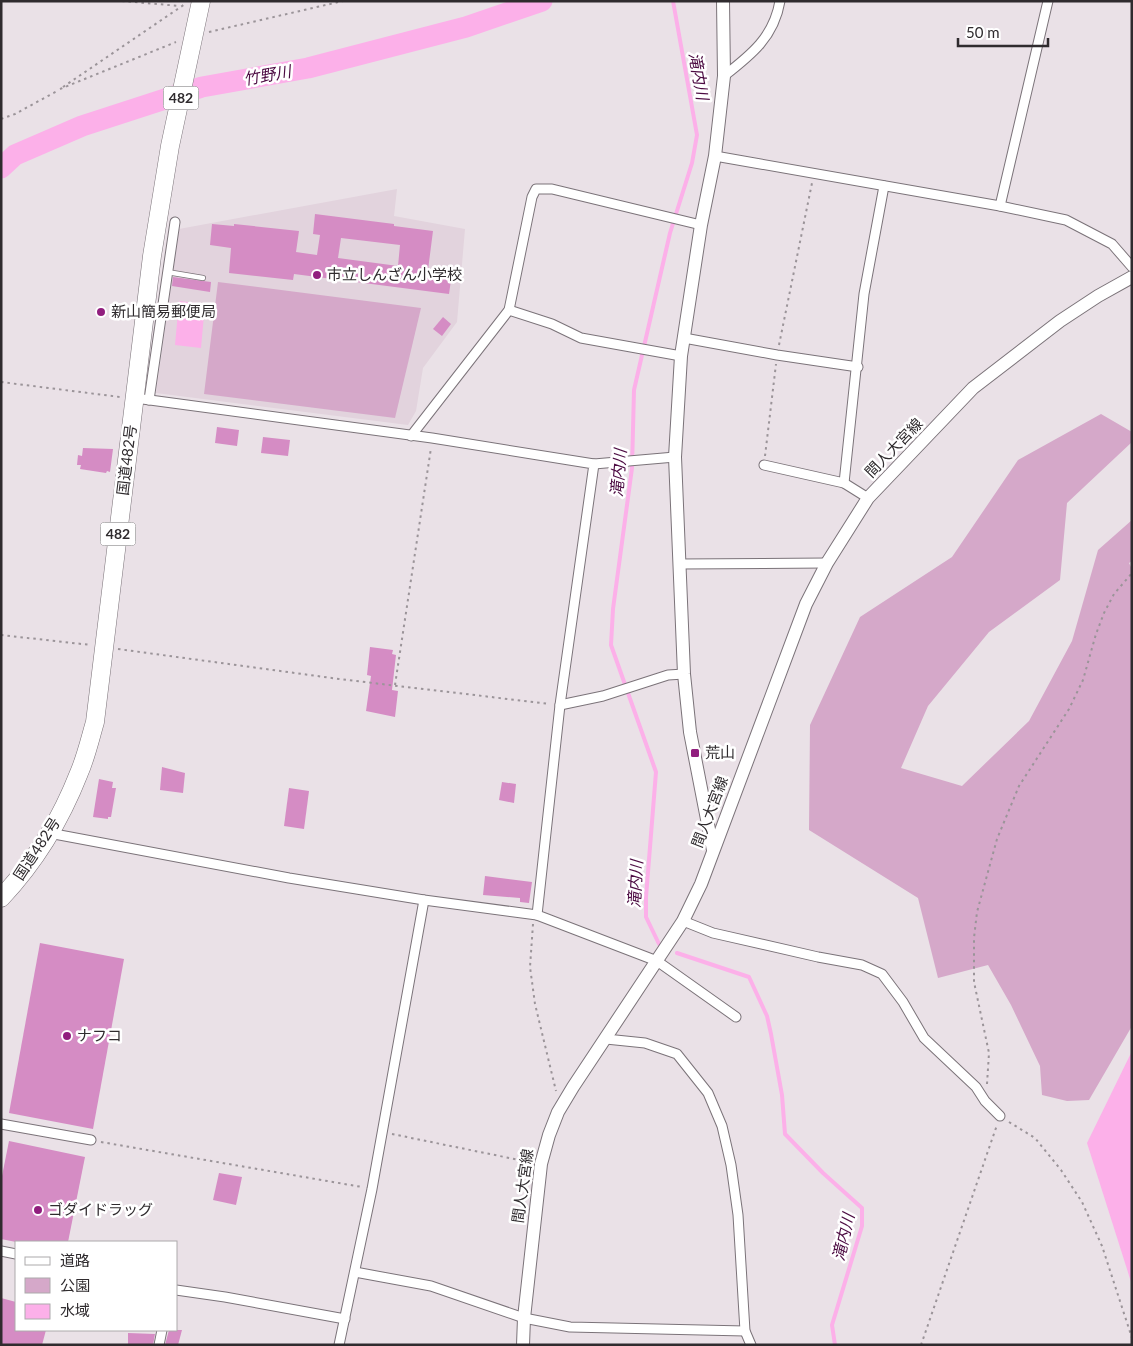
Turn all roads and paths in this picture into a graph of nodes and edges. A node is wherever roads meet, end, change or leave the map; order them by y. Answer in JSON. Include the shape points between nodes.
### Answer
{"nodes":[{"id":1,"x":122,"y":1,"type":"edge"},
{"id":2,"x":723,"y":1,"type":"edge"},
{"id":3,"x":780,"y":1,"type":"edge"},
{"id":4,"x":1048,"y":1,"type":"edge"},
{"id":5,"x":194,"y":2,"type":"edge"},
{"id":6,"x":181,"y":6,"type":"junction"},
{"id":7,"x":724,"y":76,"type":"junction"},
{"id":8,"x":1,"y":119,"type":"edge"},
{"id":9,"x":715,"y":156,"type":"junction"},
{"id":10,"x":814,"y":173,"type":"junction"},
{"id":11,"x":884,"y":186,"type":"junction"},
{"id":12,"x":1000,"y":206,"type":"junction"},
{"id":13,"x":176,"y":222,"type":"dead end"},
{"id":14,"x":701,"y":225,"type":"junction"},
{"id":15,"x":1132,"y":267,"type":"edge"},
{"id":16,"x":167,"y":272,"type":"junction"},
{"id":17,"x":1132,"y":277,"type":"edge"},
{"id":18,"x":203,"y":278,"type":"dead end"},
{"id":19,"x":509,"y":310,"type":"junction"},
{"id":20,"x":684,"y":338,"type":"junction"},
{"id":21,"x":777,"y":355,"type":"junction"},
{"id":22,"x":681,"y":356,"type":"junction"},
{"id":23,"x":858,"y":367,"type":"junction"},
{"id":24,"x":1,"y":382,"type":"edge"},
{"id":25,"x":142,"y":399,"type":"junction"},
{"id":26,"x":411,"y":436,"type":"junction"},
{"id":27,"x":432,"y":438,"type":"junction"},
{"id":28,"x":675,"y":457,"type":"junction"},
{"id":29,"x":594,"y":464,"type":"junction"},
{"id":30,"x":764,"y":465,"type":"joint"},
{"id":31,"x":844,"y":483,"type":"junction"},
{"id":32,"x":868,"y":498,"type":"junction"},
{"id":33,"x":827,"y":563,"type":"junction"},
{"id":34,"x":679,"y":564,"type":"junction"},
{"id":35,"x":1132,"y":573,"type":"edge"},
{"id":36,"x":1,"y":635,"type":"edge"},
{"id":37,"x":105,"y":647,"type":"junction"},
{"id":38,"x":684,"y":674,"type":"junction"},
{"id":39,"x":395,"y":685,"type":"junction"},
{"id":40,"x":560,"y":705,"type":"junction"},
{"id":41,"x":50,"y":833,"type":"junction"},
{"id":42,"x":713,"y":850,"type":"junction"},
{"id":43,"x":1,"y":898,"type":"edge"},
{"id":44,"x":424,"y":900,"type":"junction"},
{"id":45,"x":536,"y":915,"type":"junction"},
{"id":46,"x":683,"y":921,"type":"junction"},
{"id":47,"x":657,"y":961,"type":"junction"},
{"id":48,"x":736,"y":1017,"type":"dead end"},
{"id":49,"x":606,"y":1039,"type":"junction"},
{"id":50,"x":985,"y":1101,"type":"junction"},
{"id":51,"x":560,"y":1109,"type":"junction"},
{"id":52,"x":1000,"y":1116,"type":"junction"},
{"id":53,"x":1,"y":1124,"type":"edge"},
{"id":54,"x":382,"y":1132,"type":"junction"},
{"id":55,"x":91,"y":1140,"type":"joint"},
{"id":56,"x":540,"y":1164,"type":"junction"},
{"id":57,"x":372,"y":1189,"type":"junction"},
{"id":58,"x":1,"y":1251,"type":"edge"},
{"id":59,"x":15,"y":1254,"type":"edge"},
{"id":60,"x":354,"y":1272,"type":"junction"},
{"id":61,"x":178,"y":1290,"type":"edge"},
{"id":62,"x":524,"y":1318,"type":"junction"},
{"id":63,"x":344,"y":1319,"type":"junction"},
{"id":64,"x":162,"y":1331,"type":"edge"},
{"id":65,"x":745,"y":1331,"type":"junction"},
{"id":66,"x":1132,"y":1338,"type":"edge"},
{"id":67,"x":159,"y":1345,"type":"edge"},
{"id":68,"x":339,"y":1345,"type":"edge"},
{"id":69,"x":523,"y":1345,"type":"edge"},
{"id":70,"x":751,"y":1345,"type":"edge"},
{"id":71,"x":921,"y":1345,"type":"edge"}],
"edges":[{"from":1,"to":6,"type":"path"},
{"from":2,"to":7,"type":"main road"},
{"from":3,"to":7,"type":"street","via":[[778,14],[754,53]]},
{"from":4,"to":12,"type":"street"},
{"from":5,"to":6,"type":"path"},
{"from":5,"to":25,"type":"highway","name":"国道482号","number":"482","via":[[191,50],[170,146],[152,256]]},
{"from":6,"to":8,"type":"path","via":[[60,89]]},
{"from":7,"to":9,"type":"main road"},
{"from":9,"to":10,"type":"street"},
{"from":9,"to":14,"type":"main road"},
{"from":10,"to":11,"type":"street"},
{"from":10,"to":21,"type":"path"},
{"from":11,"to":12,"type":"street"},
{"from":11,"to":23,"type":"street","via":[[864,294]]},
{"from":12,"to":15,"type":"street","via":[[1066,220],[1112,244]]},
{"from":13,"to":16,"type":"street"},
{"from":14,"to":19,"type":"street","via":[[552,189],[536,189]]},
{"from":14,"to":20,"type":"main road"},
{"from":16,"to":18,"type":"lane"},
{"from":16,"to":25,"type":"street"},
{"from":17,"to":32,"type":"main road","name":"間人大宮線","via":[[1060,321],[974,388]]},
{"from":19,"to":22,"type":"street","via":[[552,324],[581,338]]},
{"from":19,"to":26,"type":"street"},
{"from":20,"to":21,"type":"street"},
{"from":20,"to":22,"type":"main road"},
{"from":21,"to":23,"type":"street"},
{"from":21,"to":30,"type":"path"},
{"from":22,"to":28,"type":"main road"},
{"from":23,"to":31,"type":"street"},
{"from":24,"to":25,"type":"path"},
{"from":25,"to":26,"type":"street"},
{"from":25,"to":37,"type":"highway","name":"国道482号","number":"482"},
{"from":26,"to":27,"type":"street"},
{"from":27,"to":29,"type":"street"},
{"from":27,"to":39,"type":"path"},
{"from":28,"to":29,"type":"street"},
{"from":28,"to":34,"type":"main road"},
{"from":29,"to":40,"type":"street"},
{"from":30,"to":31,"type":"street"},
{"from":31,"to":32,"type":"street"},
{"from":32,"to":33,"type":"main road","name":"間人大宮線"},
{"from":33,"to":34,"type":"street"},
{"from":33,"to":42,"type":"main road","name":"間人大宮線","via":[[806,604]]},
{"from":34,"to":38,"type":"main road"},
{"from":35,"to":50,"type":"path","via":[[1114,594],[1096,634],[1083,680],[1069,709],[1019,786],[997,839],[977,912],[974,938],[974,982],[989,1053]]},
{"from":36,"to":37,"type":"path"},
{"from":37,"to":39,"type":"path"},
{"from":37,"to":41,"type":"highway","name":"国道482号","number":"482","via":[[92,730],[80,772]]},
{"from":38,"to":40,"type":"street","via":[[668,675],[603,696]]},
{"from":38,"to":42,"type":"main road","via":[[690,732]]},
{"from":39,"to":40,"type":"path"},
{"from":40,"to":45,"type":"street"},
{"from":41,"to":43,"type":"highway","name":"国道482号","number":"482"},
{"from":41,"to":44,"type":"street"},
{"from":42,"to":46,"type":"main road","name":"間人大宮線"},
{"from":44,"to":45,"type":"street"},
{"from":44,"to":54,"type":"street"},
{"from":45,"to":47,"type":"street"},
{"from":45,"to":51,"type":"path","via":[[530,967],[535,1004]]},
{"from":46,"to":47,"type":"main road","name":"間人大宮線"},
{"from":46,"to":50,"type":"street","via":[[713,932],[862,965],[882,974],[924,1038],[976,1087]]},
{"from":47,"to":48,"type":"street"},
{"from":47,"to":49,"type":"main road","name":"間人大宮線"},
{"from":49,"to":51,"type":"main road","name":"間人大宮線"},
{"from":49,"to":65,"type":"street","via":[[645,1043],[678,1054],[708,1093],[722,1126],[733,1182]]},
{"from":50,"to":52,"type":"street"},
{"from":51,"to":56,"type":"main road","name":"間人大宮線"},
{"from":52,"to":66,"type":"path","via":[[1035,1138],[1082,1202],[1102,1246]]},
{"from":52,"to":71,"type":"path"},
{"from":53,"to":55,"type":"street"},
{"from":54,"to":56,"type":"path"},
{"from":54,"to":57,"type":"street"},
{"from":55,"to":57,"type":"path"},
{"from":56,"to":62,"type":"main road","name":"間人大宮線"},
{"from":57,"to":60,"type":"street"},
{"from":58,"to":59,"type":"street"},
{"from":60,"to":62,"type":"street","via":[[431,1286]]},
{"from":60,"to":63,"type":"street"},
{"from":61,"to":63,"type":"street"},
{"from":62,"to":65,"type":"street","via":[[570,1327]]},
{"from":62,"to":69,"type":"main road","name":"間人大宮線"},
{"from":63,"to":68,"type":"street"},
{"from":64,"to":67,"type":"street"},
{"from":65,"to":70,"type":"street"}]}
